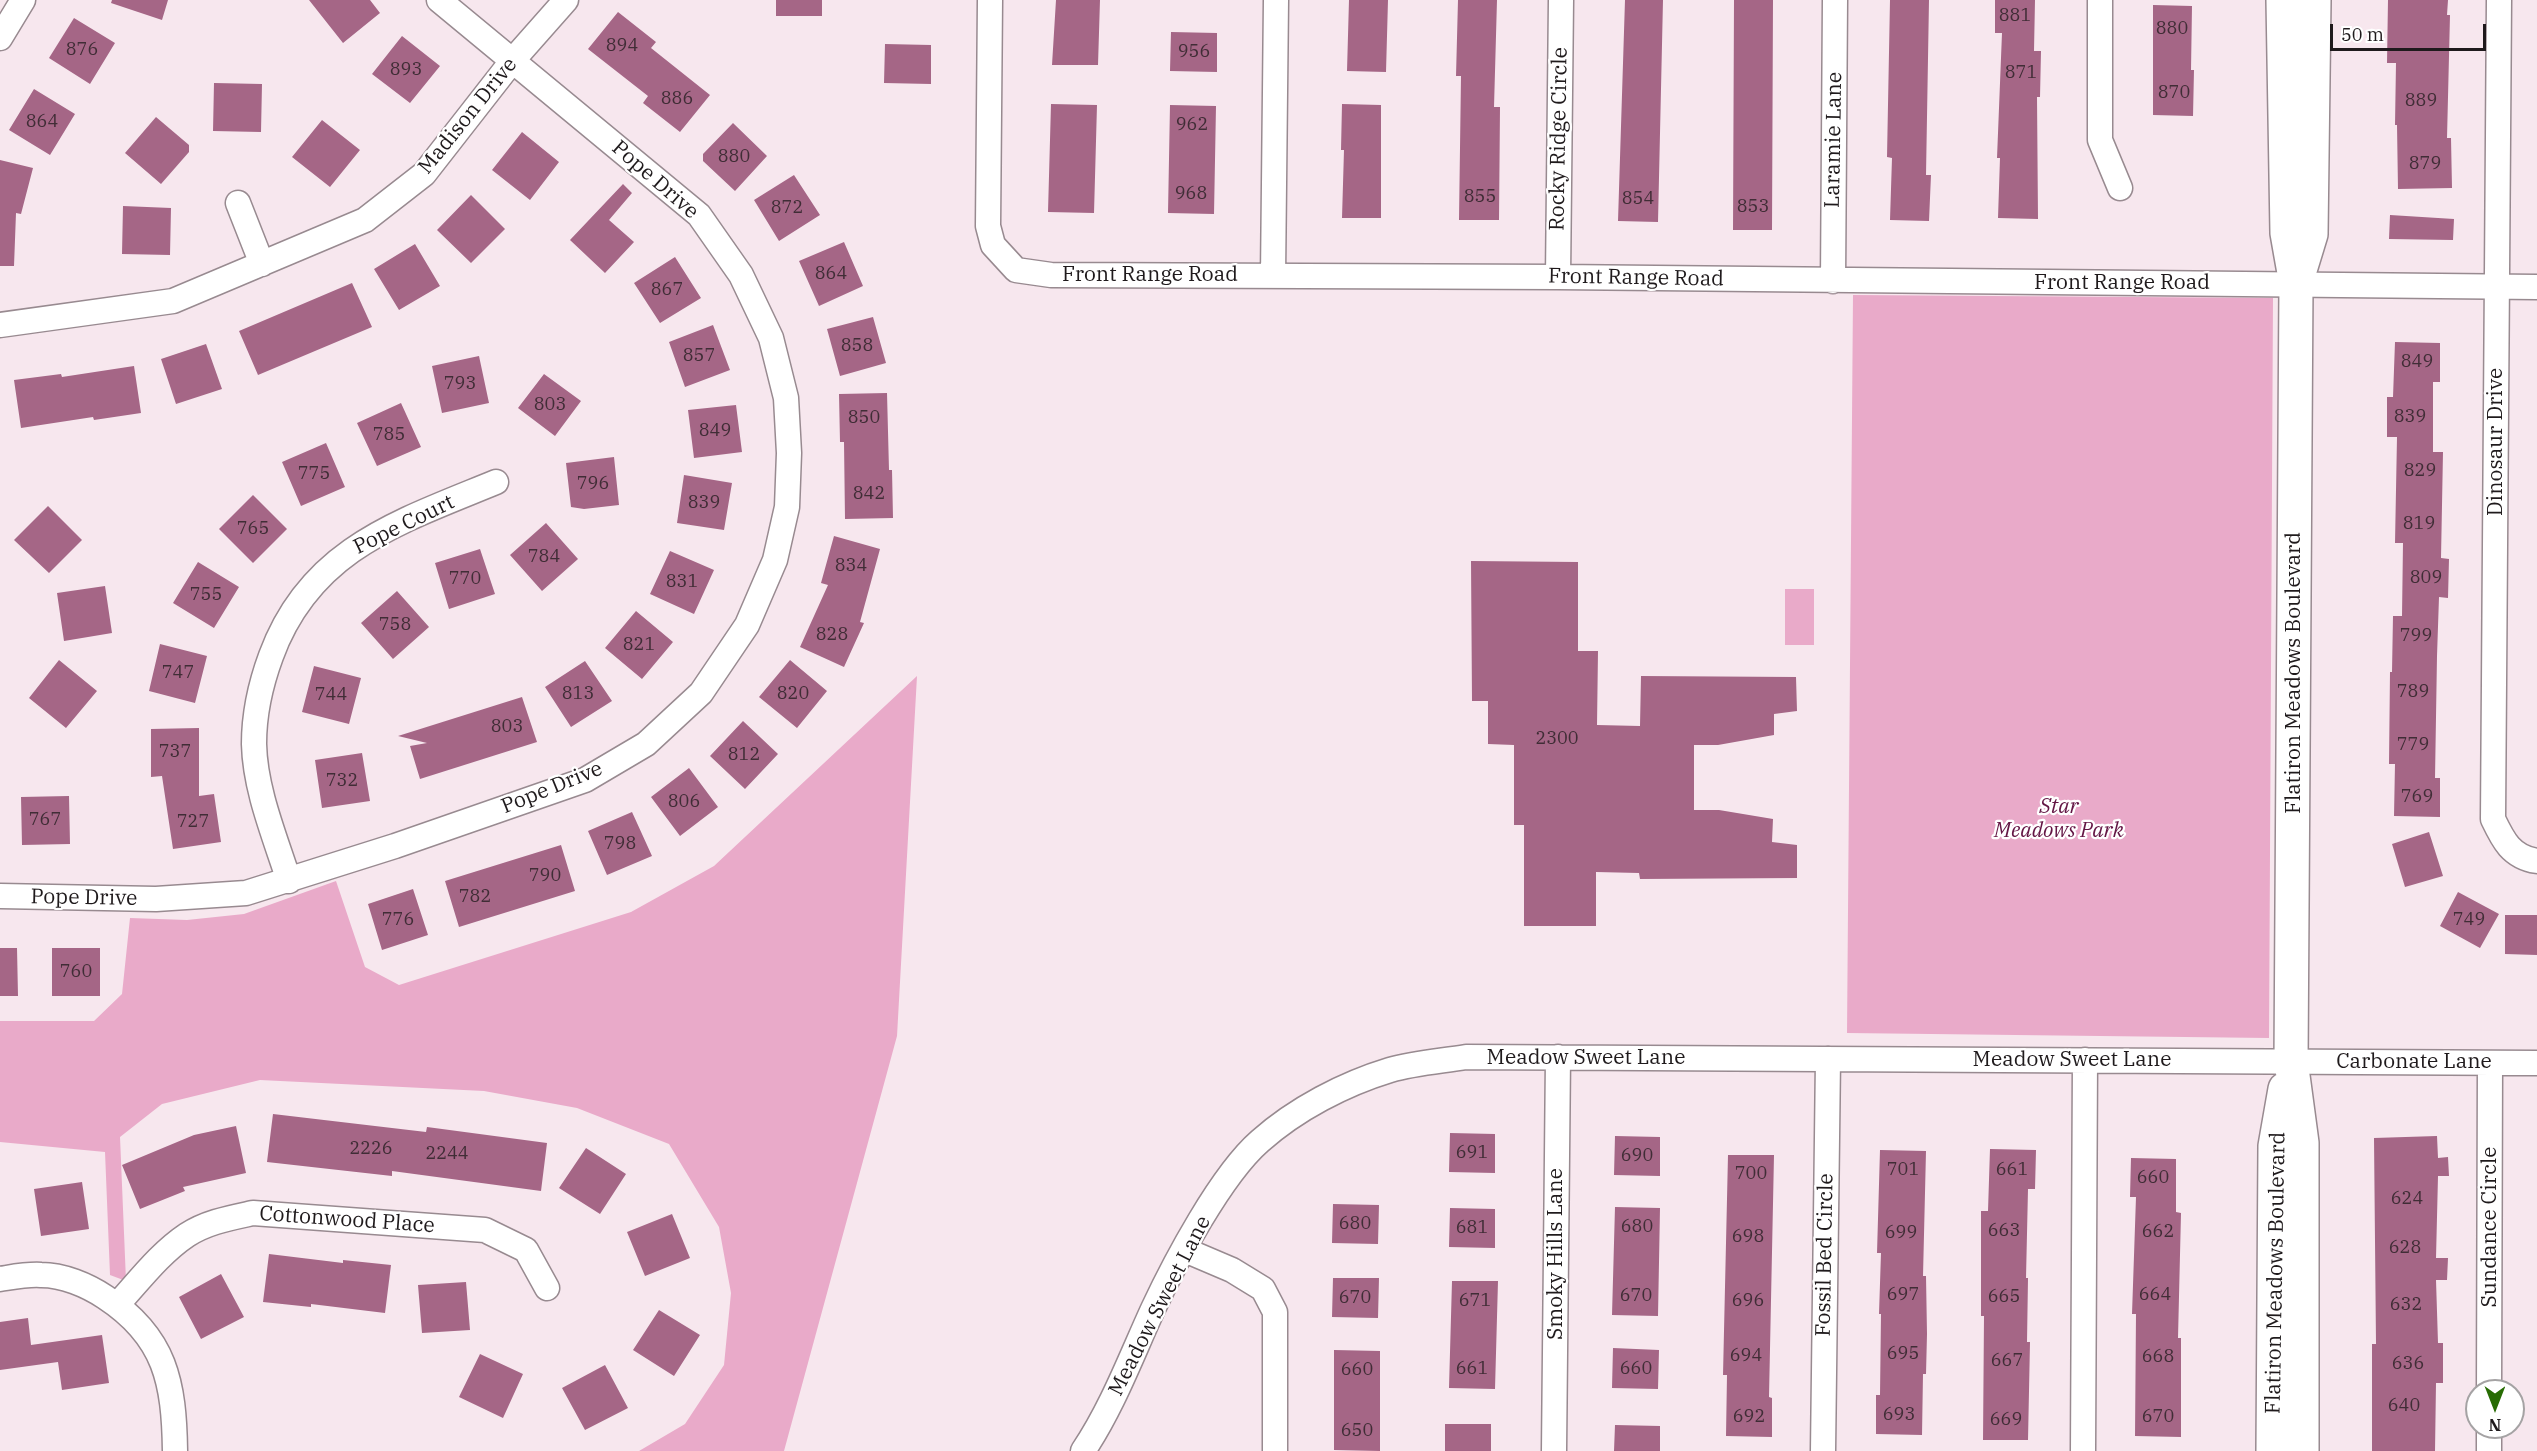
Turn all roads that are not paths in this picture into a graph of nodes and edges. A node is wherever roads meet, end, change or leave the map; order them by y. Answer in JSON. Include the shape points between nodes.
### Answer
{"nodes":[{"id":1,"x":23,"y":0,"type":"edge"},
{"id":2,"x":439,"y":0,"type":"edge"},
{"id":3,"x":566,"y":0,"type":"edge"},
{"id":4,"x":990,"y":0,"type":"edge"},
{"id":5,"x":1276,"y":0,"type":"edge"},
{"id":6,"x":1561,"y":0,"type":"edge"},
{"id":7,"x":1836,"y":0,"type":"edge"},
{"id":8,"x":2100,"y":0,"type":"edge"},
{"id":9,"x":2283,"y":0,"type":"edge"},
{"id":10,"x":2314,"y":0,"type":"edge"},
{"id":11,"x":2499,"y":0,"type":"edge"},
{"id":12,"x":0,"y":38,"type":"edge"},
{"id":13,"x":513,"y":60,"type":"junction"},
{"id":14,"x":2120,"y":188,"type":"dead end"},
{"id":15,"x":238,"y":203,"type":"dead end"},
{"id":16,"x":262,"y":264,"type":"junction"},
{"id":17,"x":1273,"y":276,"type":"junction"},
{"id":18,"x":1557,"y":277,"type":"junction"},
{"id":19,"x":1833,"y":281,"type":"junction"},
{"id":20,"x":2296,"y":285,"type":"junction"},
{"id":21,"x":2497,"y":287,"type":"junction"},
{"id":22,"x":2537,"y":287,"type":"edge"},
{"id":23,"x":0,"y":326,"type":"edge"},
{"id":24,"x":496,"y":482,"type":"dead end"},
{"id":25,"x":2537,"y":861,"type":"edge"},
{"id":26,"x":289,"y":880,"type":"junction"},
{"id":27,"x":0,"y":896,"type":"edge"},
{"id":28,"x":1558,"y":1057,"type":"junction"},
{"id":29,"x":1828,"y":1059,"type":"junction"},
{"id":30,"x":2085,"y":1060,"type":"junction"},
{"id":31,"x":2291,"y":1061,"type":"junction"},
{"id":32,"x":2490,"y":1063,"type":"junction"},
{"id":33,"x":2537,"y":1063,"type":"edge"},
{"id":34,"x":1185,"y":1250,"type":"junction"},
{"id":35,"x":0,"y":1279,"type":"edge"},
{"id":36,"x":547,"y":1288,"type":"dead end"},
{"id":37,"x":117,"y":1305,"type":"junction"},
{"id":38,"x":2489,"y":1379,"type":"edge"},
{"id":39,"x":175,"y":1451,"type":"edge"},
{"id":40,"x":1083,"y":1451,"type":"edge"},
{"id":41,"x":1275,"y":1451,"type":"edge"},
{"id":42,"x":1554,"y":1451,"type":"edge"},
{"id":43,"x":1823,"y":1451,"type":"edge"},
{"id":44,"x":2083,"y":1451,"type":"edge"},
{"id":45,"x":2273,"y":1451,"type":"edge"},
{"id":46,"x":2302,"y":1451,"type":"edge"}],
"edges":[{"from":1,"to":12,"type":"street"},
{"from":2,"to":13,"type":"street","name":"Pope Drive"},
{"from":3,"to":13,"type":"street","name":"Madison Drive"},
{"from":4,"to":17,"type":"street","name":"Front Range Road","via":[[988,226],[993,246],[1016,270],[1051,275]]},
{"from":5,"to":17,"type":"street"},
{"from":6,"to":18,"type":"street","name":"Rocky Ridge Circle"},
{"from":7,"to":19,"type":"street","name":"Laramie Lane"},
{"from":8,"to":14,"type":"street","via":[[2100,140]]},
{"from":9,"to":20,"type":"street","name":"Flatiron Meadows Boulevard","via":[[2287,233]]},
{"from":10,"to":20,"type":"street","name":"Flatiron Meadows Boulevard","via":[[2312,234]]},
{"from":11,"to":21,"type":"street","name":"Dinosaur Drive"},
{"from":13,"to":16,"type":"street","name":"Madison Drive","via":[[424,174],[365,220]]},
{"from":13,"to":26,"type":"street","name":"Pope Drive","via":[[699,215],[741,275],[771,338],[786,398],[787,507],[775,560],[747,625],[701,693],[646,744],[585,780]]},
{"from":15,"to":16,"type":"street"},
{"from":16,"to":23,"type":"street","name":"Madison Drive","via":[[173,301]]},
{"from":17,"to":18,"type":"street","name":"Front Range Road"},
{"from":18,"to":19,"type":"street","name":"Front Range Road"},
{"from":19,"to":20,"type":"street","name":"Front Range Road"},
{"from":20,"to":21,"type":"street","name":"Front Range Road"},
{"from":20,"to":31,"type":"street","name":"Flatiron Meadows Boulevard"},
{"from":21,"to":22,"type":"street","name":"Front Range Road"},
{"from":21,"to":25,"type":"street","name":"Dinosaur Drive","via":[[2493,819],[2504,842],[2524,859]]},
{"from":24,"to":26,"type":"street","name":"Pope Court","via":[[383,530],[343,555],[309,587],[281,628],[261,683],[254,745],[262,793]]},
{"from":26,"to":27,"type":"street","name":"Pope Drive","via":[[246,893],[207,897]]},
{"from":28,"to":29,"type":"street","name":"Meadow Sweet Lane"},
{"from":28,"to":34,"type":"street","name":"Meadow Sweet Lane","via":[[1466,1057],[1391,1070],[1329,1095],[1258,1142],[1230,1176]]},
{"from":28,"to":42,"type":"street","name":"Smoky Hills Lane"},
{"from":29,"to":30,"type":"street","name":"Meadow Sweet Lane"},
{"from":29,"to":43,"type":"street","name":"Fossil Bed Circle"},
{"from":30,"to":31,"type":"street","name":"Meadow Sweet Lane"},
{"from":30,"to":44,"type":"street"},
{"from":31,"to":32,"type":"street","name":"Carbonate Lane"},
{"from":31,"to":45,"type":"street","name":"Flatiron Meadows Boulevard","via":[[2275,1146]]},
{"from":31,"to":46,"type":"street","name":"Flatiron Meadows Boulevard","via":[[2302,1143]]},
{"from":32,"to":33,"type":"street","name":"Carbonate Lane"},
{"from":32,"to":38,"type":"street","name":"Sundance Circle"},
{"from":34,"to":40,"type":"street","name":"Meadow Sweet Lane","via":[[1099,1427]]},
{"from":34,"to":41,"type":"street","via":[[1232,1270],[1263,1289],[1275,1312]]},
{"from":35,"to":37,"type":"street","via":[[48,1275],[81,1284]]},
{"from":36,"to":37,"type":"street","name":"Cottonwood Place","via":[[526,1251],[485,1230],[253,1212],[218,1220],[187,1235]]},
{"from":37,"to":39,"type":"street","via":[[136,1321],[155,1346],[166,1373],[174,1407]]}]}
